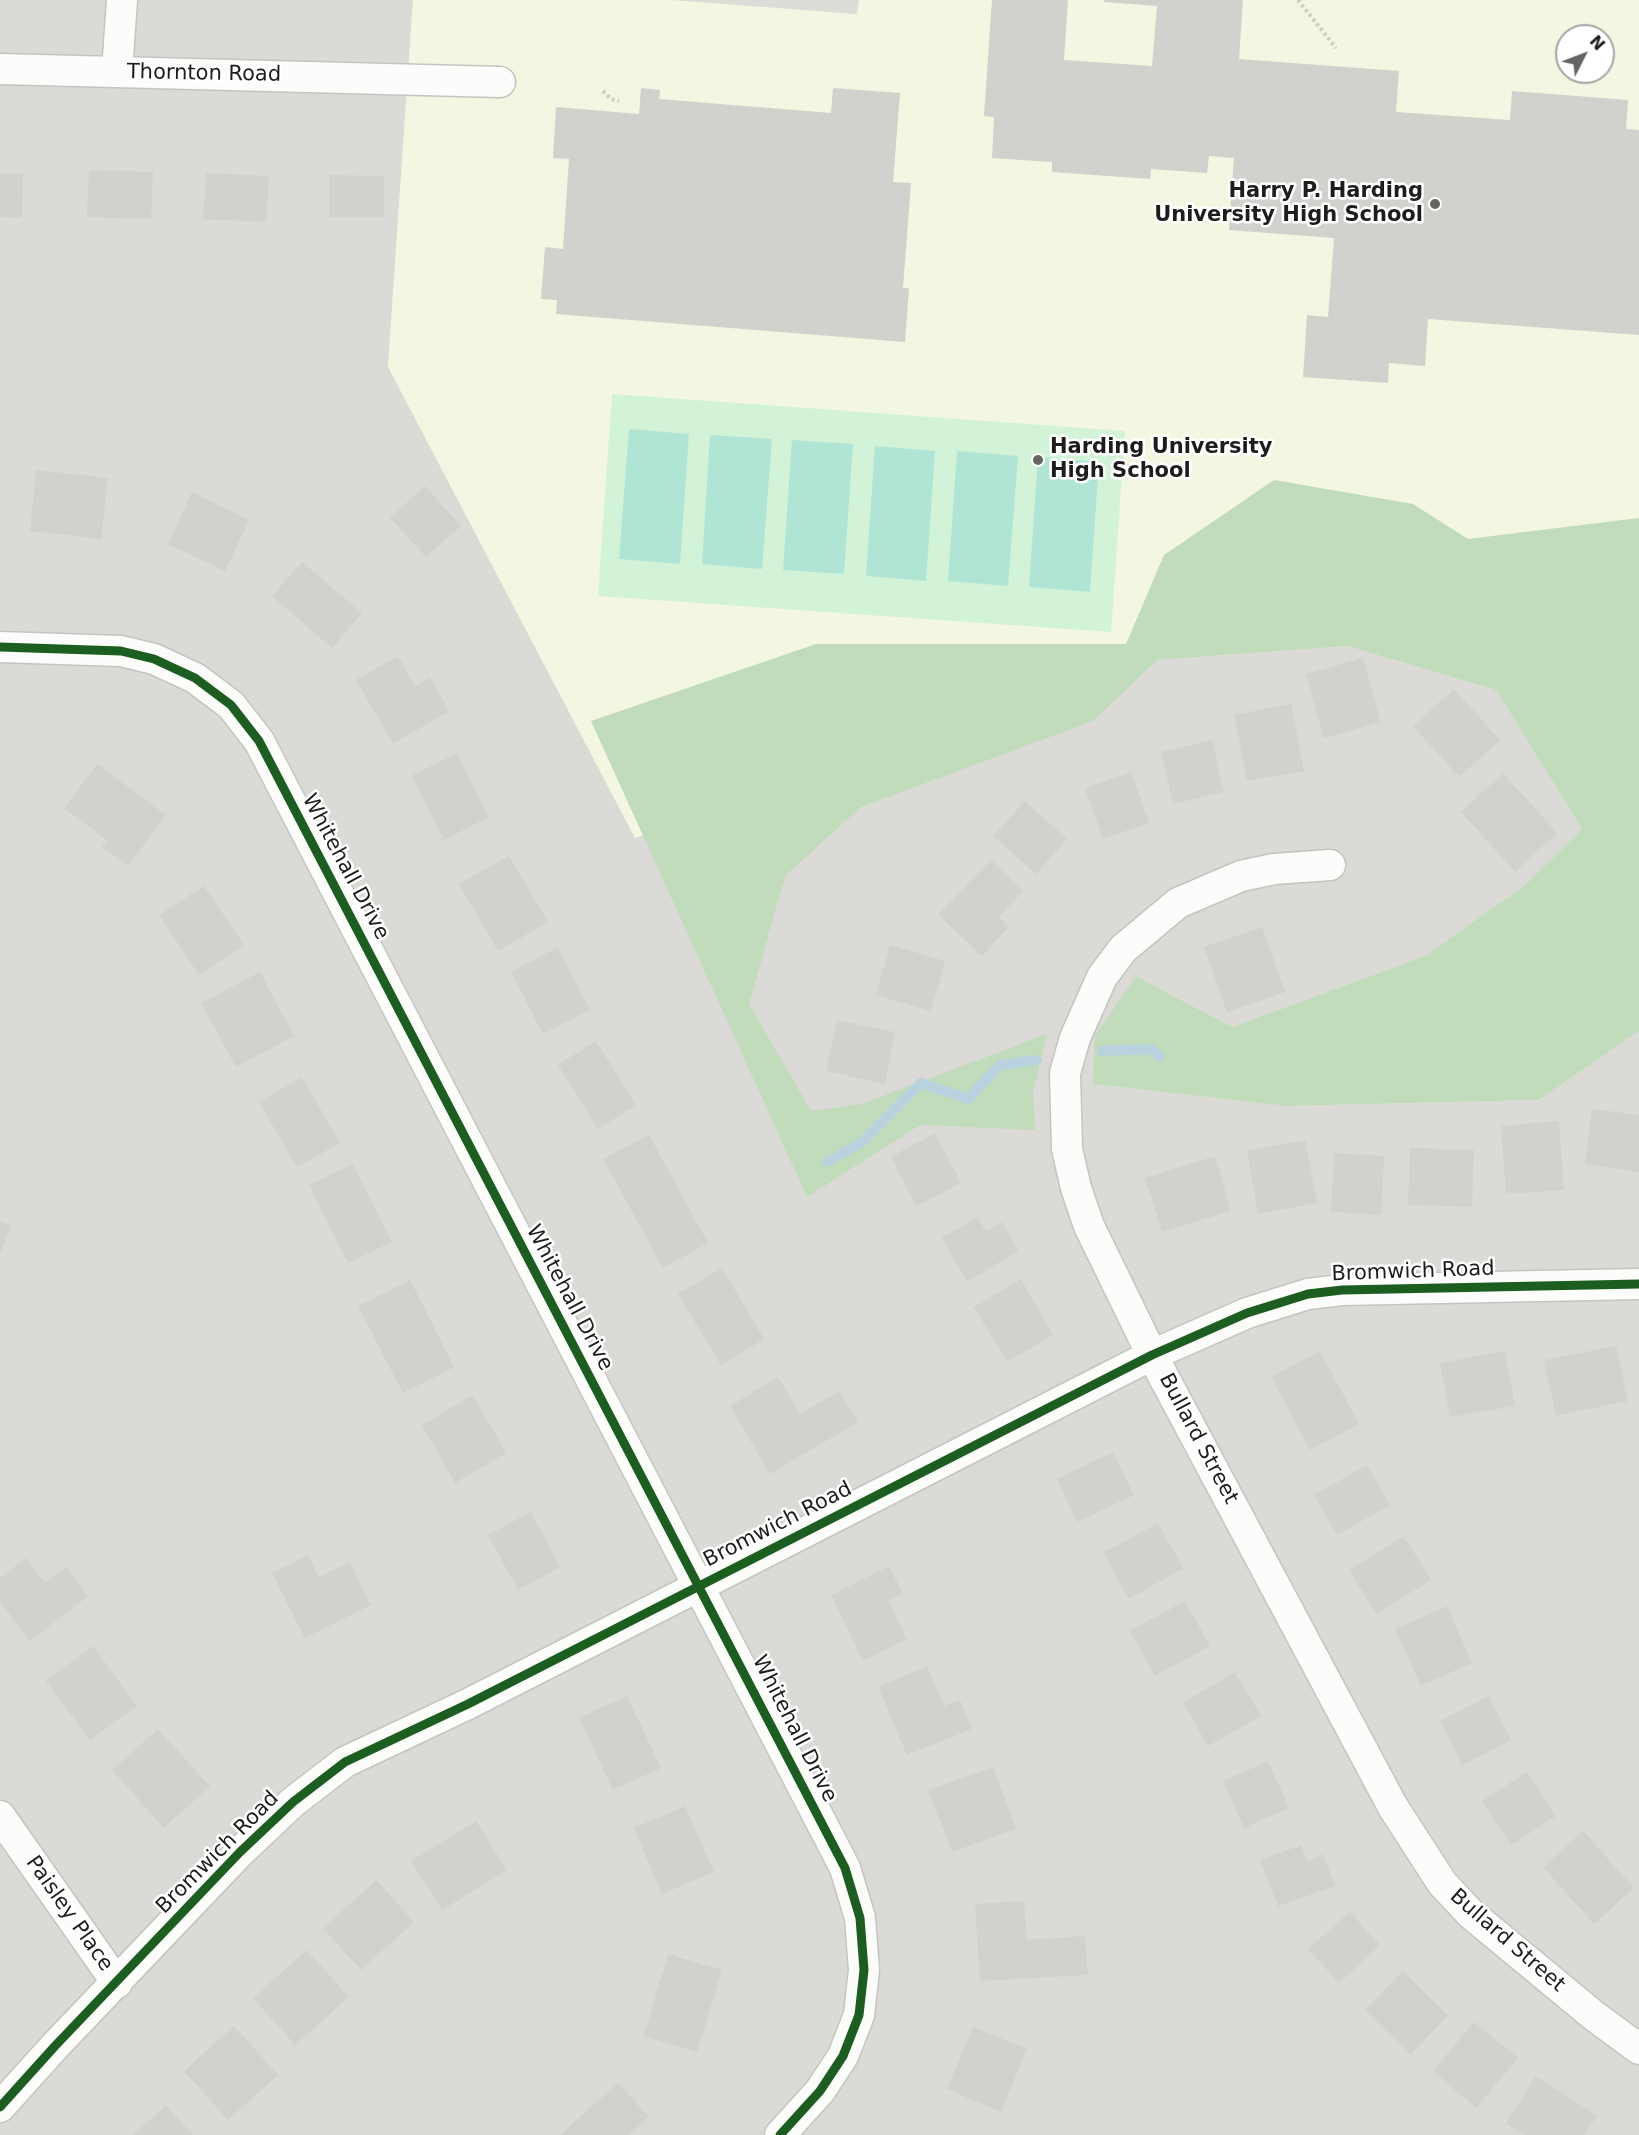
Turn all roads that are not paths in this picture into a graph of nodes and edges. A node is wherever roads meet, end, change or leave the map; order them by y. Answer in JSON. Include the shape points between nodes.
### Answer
{"nodes":[{"id":1,"x":122,"y":0,"type":"edge"},
{"id":2,"x":0,"y":69,"type":"edge"},
{"id":3,"x":117,"y":72,"type":"junction"},
{"id":4,"x":500,"y":82,"type":"dead end"},
{"id":5,"x":0,"y":647,"type":"edge"},
{"id":6,"x":1330,"y":865,"type":"dead end"},
{"id":7,"x":1639,"y":1284,"type":"edge"},
{"id":8,"x":1152,"y":1354,"type":"junction"},
{"id":9,"x":699,"y":1586,"type":"junction"},
{"id":10,"x":0,"y":1816,"type":"edge"},
{"id":11,"x":117,"y":1983,"type":"junction"},
{"id":12,"x":1639,"y":2049,"type":"edge"},
{"id":13,"x":0,"y":2107,"type":"edge"},
{"id":14,"x":780,"y":2135,"type":"edge"}],
"edges":[{"from":1,"to":3,"type":"street"},
{"from":2,"to":3,"type":"street","name":"Thornton Road"},
{"from":3,"to":4,"type":"street","name":"Thornton Road"},
{"from":5,"to":9,"type":"street","name":"Whitehall Drive","via":[[121,651],[154,659],[195,678],[231,705],[259,741]]},
{"from":6,"to":8,"type":"street","name":"Bullard Street","via":[[1241,876],[1179,903],[1123,949],[1102,977],[1075,1038],[1065,1073],[1067,1149],[1076,1188],[1089,1226]]},
{"from":7,"to":8,"type":"street","name":"Bromwich Road","via":[[1308,1294],[1247,1313]]},
{"from":8,"to":9,"type":"street","name":"Bromwich Road"},
{"from":8,"to":12,"type":"street","name":"Bullard Street","via":[[1393,1807],[1442,1882],[1471,1914]]},
{"from":9,"to":11,"type":"street","name":"Bromwich Road","via":[[345,1762],[293,1802],[240,1851]]},
{"from":9,"to":14,"type":"street","name":"Whitehall Drive","via":[[845,1868],[860,1918],[864,1970],[859,2015],[843,2056],[820,2091]]},
{"from":10,"to":11,"type":"street","name":"Paisley Place"},
{"from":11,"to":13,"type":"street","name":"Bromwich Road"}]}
